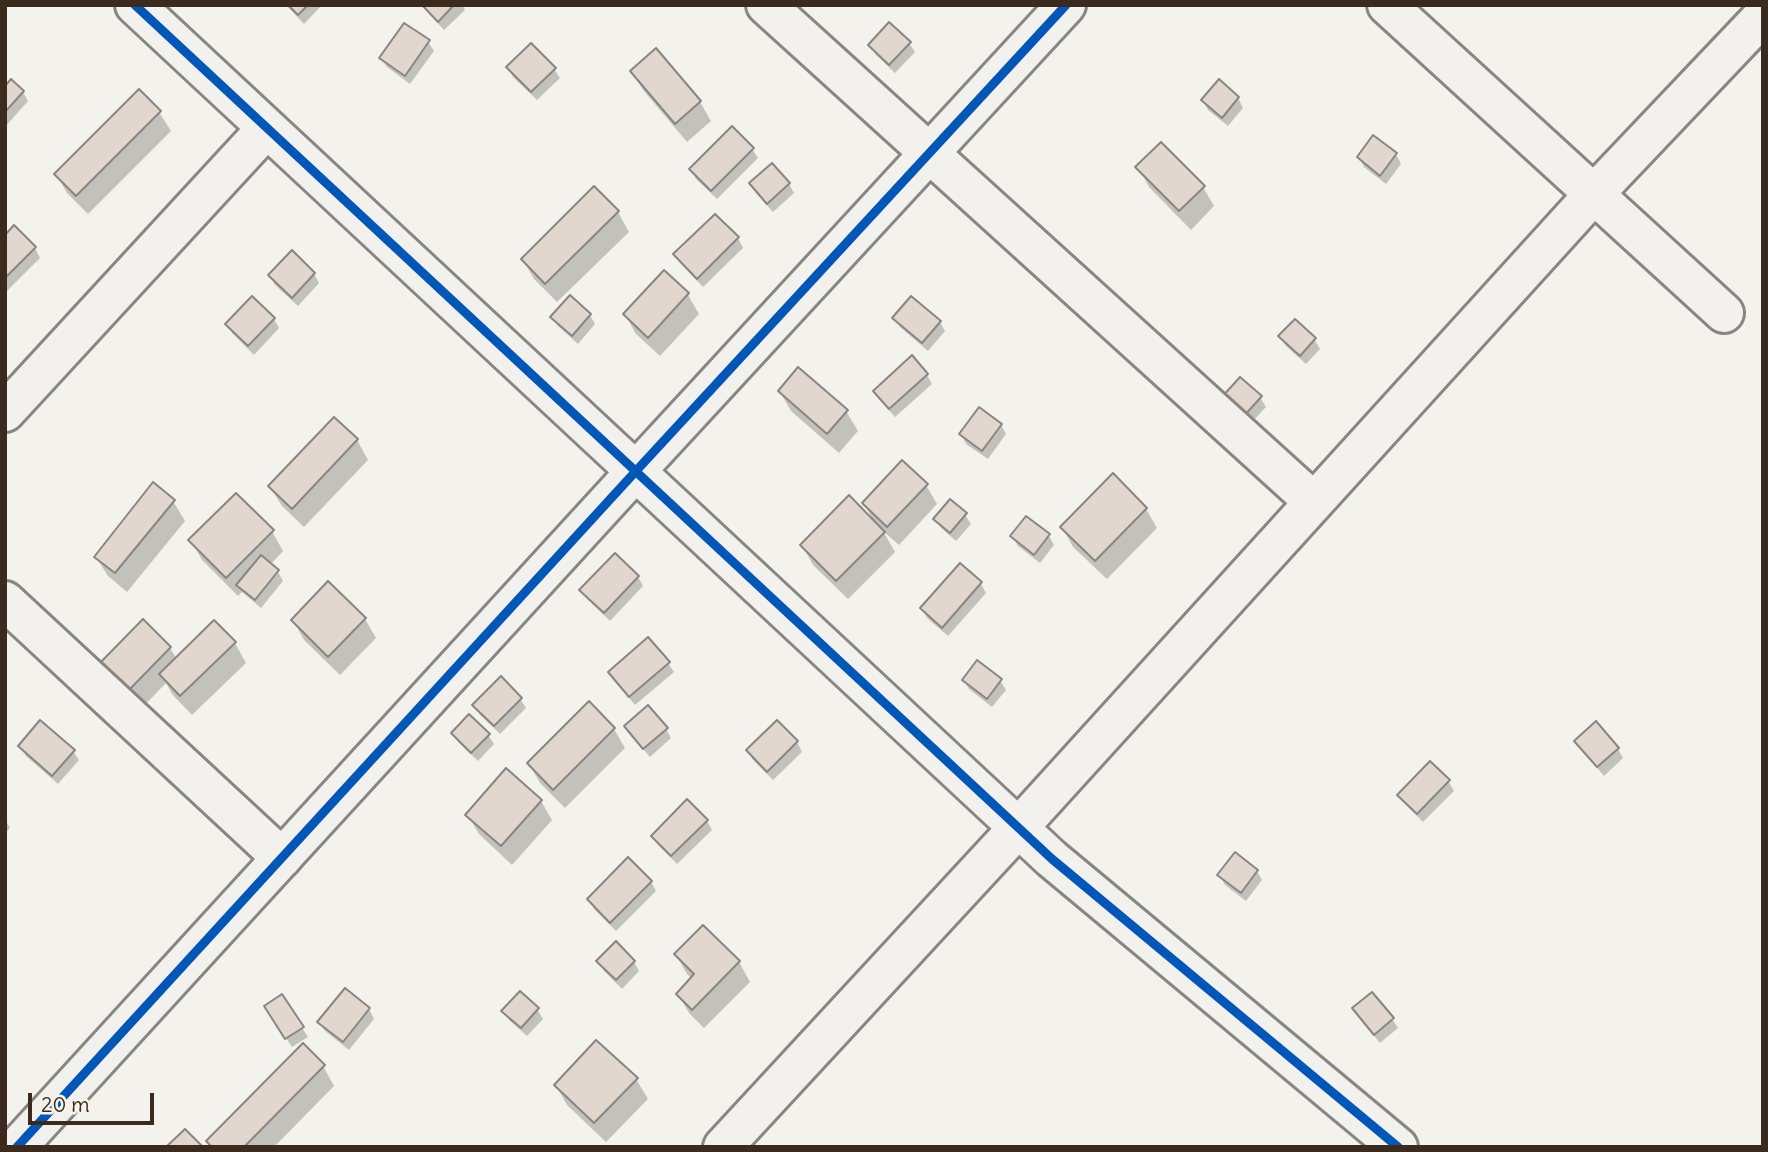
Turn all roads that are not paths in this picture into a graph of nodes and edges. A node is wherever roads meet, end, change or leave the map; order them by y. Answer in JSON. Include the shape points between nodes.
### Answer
{"nodes":[{"id":1,"x":765,"y":5,"type":"edge"},
{"id":2,"x":1066,"y":5,"type":"edge"},
{"id":3,"x":1387,"y":5,"type":"edge"},
{"id":4,"x":157,"y":12,"type":"edge"},
{"id":5,"x":1763,"y":16,"type":"edge"},
{"id":6,"x":267,"y":128,"type":"junction"},
{"id":7,"x":929,"y":153,"type":"junction"},
{"id":8,"x":1594,"y":194,"type":"junction"},
{"id":9,"x":1724,"y":313,"type":"dead end"},
{"id":10,"x":5,"y":412,"type":"edge"},
{"id":11,"x":636,"y":471,"type":"junction"},
{"id":12,"x":1314,"y":502,"type":"junction"},
{"id":13,"x":5,"y":601,"type":"edge"},
{"id":14,"x":1019,"y":827,"type":"junction"},
{"id":15,"x":282,"y":858,"type":"junction"},
{"id":16,"x":17,"y":1147,"type":"edge"},
{"id":17,"x":723,"y":1147,"type":"edge"},
{"id":18,"x":1398,"y":1147,"type":"edge"}],
"edges":[{"from":1,"to":7,"type":"street"},
{"from":2,"to":7,"type":"street"},
{"from":3,"to":8,"type":"street"},
{"from":4,"to":6,"type":"street"},
{"from":5,"to":8,"type":"street"},
{"from":6,"to":10,"type":"street"},
{"from":6,"to":11,"type":"street"},
{"from":7,"to":11,"type":"street"},
{"from":7,"to":12,"type":"street"},
{"from":8,"to":9,"type":"street"},
{"from":8,"to":12,"type":"street"},
{"from":11,"to":14,"type":"street"},
{"from":11,"to":15,"type":"street"},
{"from":12,"to":14,"type":"street"},
{"from":13,"to":15,"type":"street"},
{"from":14,"to":17,"type":"street"},
{"from":14,"to":18,"type":"street"},
{"from":15,"to":16,"type":"street"}]}
